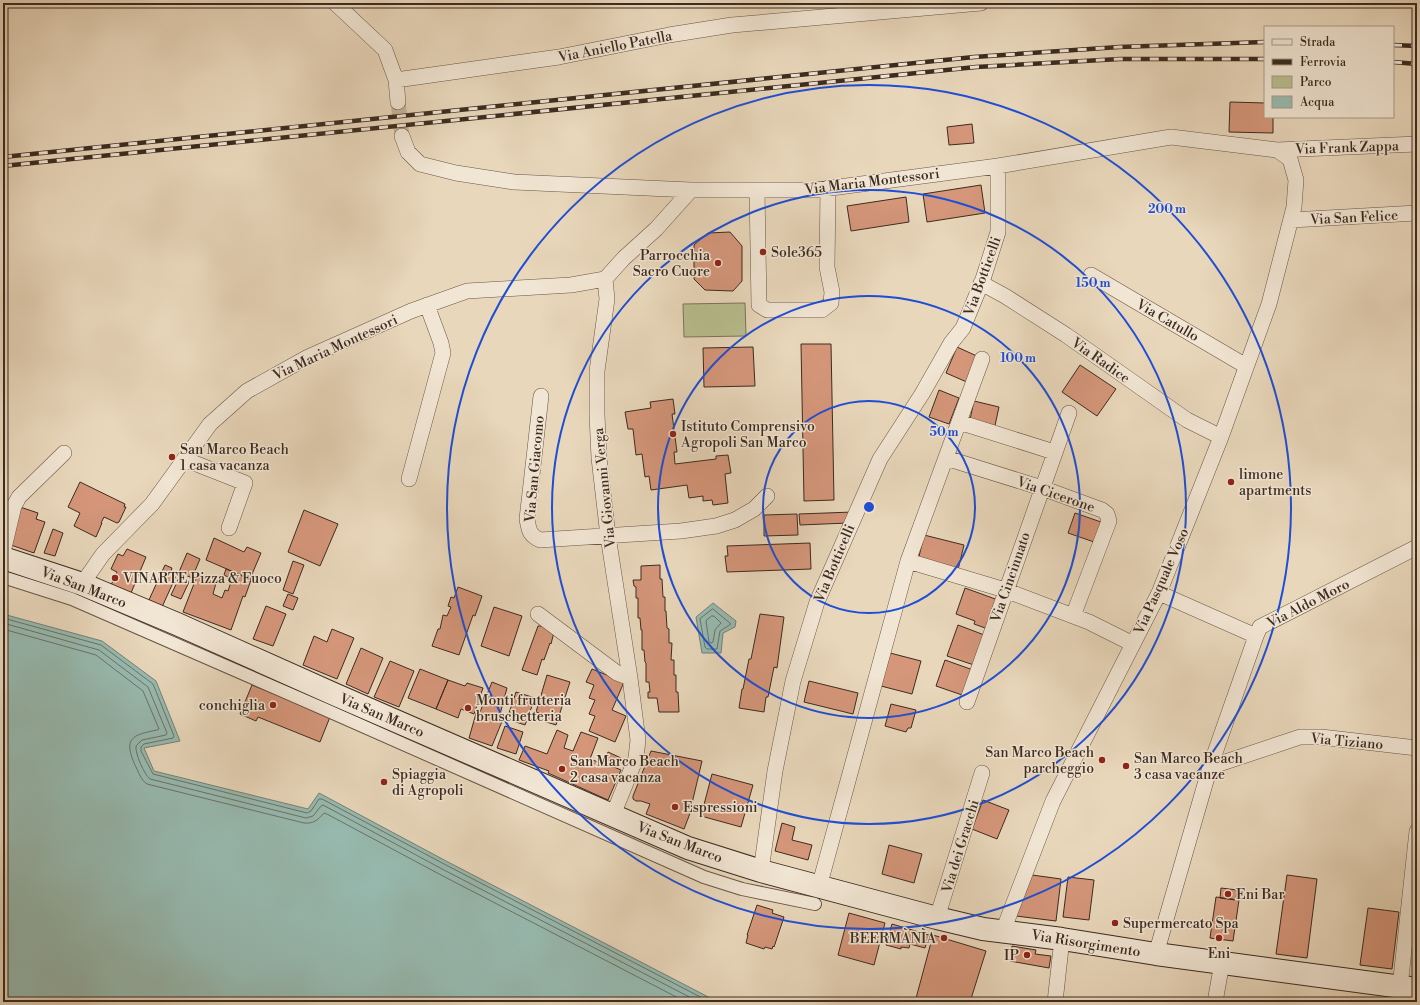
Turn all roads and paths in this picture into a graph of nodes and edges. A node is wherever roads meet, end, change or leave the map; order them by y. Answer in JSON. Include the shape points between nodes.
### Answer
{"nodes":[{"id":1,"x":335,"y":3,"type":"edge"},
{"id":2,"x":981,"y":3,"type":"edge"},
{"id":3,"x":835,"y":10,"type":"edge"},
{"id":4,"x":396,"y":80,"type":"junction"},
{"id":5,"x":398,"y":102,"type":"tunnel mouth"},
{"id":6,"x":402,"y":136,"type":"tunnel mouth"},
{"id":7,"x":1417,"y":144,"type":"edge"},
{"id":8,"x":1277,"y":150,"type":"junction"},
{"id":9,"x":998,"y":166,"type":"junction"},
{"id":10,"x":828,"y":188,"type":"junction"},
{"id":11,"x":691,"y":190,"type":"junction"},
{"id":12,"x":757,"y":190,"type":"junction"},
{"id":13,"x":1417,"y":213,"type":"edge"},
{"id":14,"x":1291,"y":220,"type":"junction"},
{"id":15,"x":1091,"y":275,"type":"dead end"},
{"id":16,"x":605,"y":279,"type":"junction"},
{"id":17,"x":981,"y":283,"type":"junction"},
{"id":18,"x":427,"y":306,"type":"junction"},
{"id":19,"x":982,"y":359,"type":"dead end"},
{"id":20,"x":1246,"y":366,"type":"junction"},
{"id":21,"x":541,"y":396,"type":"dead end"},
{"id":22,"x":1069,"y":413,"type":"dead end"},
{"id":23,"x":959,"y":422,"type":"junction"},
{"id":24,"x":1221,"y":437,"type":"junction"},
{"id":25,"x":1054,"y":452,"type":"junction"},
{"id":26,"x":64,"y":453,"type":"dead end"},
{"id":27,"x":946,"y":458,"type":"junction"},
{"id":28,"x":184,"y":459,"type":"junction"},
{"id":29,"x":409,"y":479,"type":"dead end"},
{"id":30,"x":1042,"y":488,"type":"junction"},
{"id":31,"x":767,"y":496,"type":"dead end"},
{"id":32,"x":229,"y":528,"type":"dead end"},
{"id":33,"x":608,"y":536,"type":"junction"},
{"id":34,"x":1417,"y":547,"type":"edge"},
{"id":35,"x":3,"y":552,"type":"edge"},
{"id":36,"x":3,"y":558,"type":"edge"},
{"id":37,"x":908,"y":562,"type":"junction"},
{"id":38,"x":3,"y":578,"type":"edge"},
{"id":39,"x":82,"y":584,"type":"junction"},
{"id":40,"x":1005,"y":590,"type":"junction"},
{"id":41,"x":1159,"y":593,"type":"junction"},
{"id":42,"x":538,"y":614,"type":"dead end"},
{"id":43,"x":1073,"y":616,"type":"junction"},
{"id":44,"x":1256,"y":636,"type":"junction"},
{"id":45,"x":1133,"y":644,"type":"junction"},
{"id":46,"x":630,"y":678,"type":"junction"},
{"id":47,"x":967,"y":702,"type":"dead end"},
{"id":48,"x":1417,"y":748,"type":"edge"},
{"id":49,"x":1210,"y":767,"type":"junction"},
{"id":50,"x":982,"y":773,"type":"dead end"},
{"id":51,"x":613,"y":815,"type":"junction"},
{"id":52,"x":1417,"y":831,"type":"edge"},
{"id":53,"x":761,"y":871,"type":"junction"},
{"id":54,"x":817,"y":895,"type":"junction"},
{"id":55,"x":937,"y":918,"type":"junction"},
{"id":56,"x":1003,"y":931,"type":"junction"},
{"id":57,"x":1062,"y":939,"type":"junction"},
{"id":58,"x":1156,"y":954,"type":"junction"},
{"id":59,"x":1222,"y":963,"type":"junction"},
{"id":60,"x":1408,"y":988,"type":"edge"},
{"id":61,"x":1055,"y":1002,"type":"edge"},
{"id":62,"x":1214,"y":1002,"type":"edge"}],
"edges":[{"from":1,"to":4,"type":"street","via":[[385,50]]},
{"from":2,"to":3,"type":"street","name":"Via Aniello Patella"},
{"from":3,"to":4,"type":"street","name":"Via Aniello Patella","via":[[669,35],[559,57]]},
{"from":4,"to":5,"type":"street"},
{"from":6,"to":11,"type":"street","name":"Via Maria Montessori","via":[[408,152],[420,164],[456,173],[514,182]]},
{"from":7,"to":8,"type":"street","name":"Via Frank Zappa"},
{"from":8,"to":9,"type":"street","name":"Via Maria Montessori","via":[[1170,137]]},
{"from":8,"to":14,"type":"street","via":[[1290,159],[1296,180]]},
{"from":9,"to":10,"type":"street","name":"Via Maria Montessori"},
{"from":9,"to":17,"type":"street","name":"Via Botticelli","via":[[998,232]]},
{"from":10,"to":12,"type":"street","name":"Via Maria Montessori"},
{"from":10,"to":12,"type":"street","via":[[827,266],[832,292],[830,303],[822,310],[767,310],[759,305]]},
{"from":11,"to":12,"type":"street","name":"Via Maria Montessori"},
{"from":11,"to":16,"type":"street"},
{"from":13,"to":14,"type":"street","name":"Via San Felice"},
{"from":14,"to":20,"type":"street","name":"Via Pasquale Voso","via":[[1269,304]]},
{"from":15,"to":20,"type":"street","name":"Via Catullo"},
{"from":16,"to":18,"type":"street","name":"Via Maria Montessori","via":[[571,285],[467,290]]},
{"from":16,"to":33,"type":"street","name":"Via Giovanni Verga","via":[[608,299],[597,371],[596,415]]},
{"from":17,"to":24,"type":"street","name":"Via Radice","via":[[1066,335],[1187,420]]},
{"from":17,"to":53,"type":"street","name":"Via Botticelli","via":[[963,328],[951,343],[880,459],[817,602],[794,681],[776,763]]},
{"from":18,"to":28,"type":"street","name":"Via Maria Montessori","via":[[308,357],[246,391],[210,424]]},
{"from":18,"to":29,"type":"street","via":[[443,353]]},
{"from":19,"to":23,"type":"street"},
{"from":20,"to":24,"type":"street","name":"Via Pasquale Voso"},
{"from":21,"to":33,"type":"street","name":"Via San Giacomo","via":[[528,529],[533,537],[540,540]]},
{"from":22,"to":25,"type":"street","name":"Via Cincinnato"},
{"from":23,"to":25,"type":"street"},
{"from":23,"to":27,"type":"street"},
{"from":24,"to":41,"type":"street","name":"Via Pasquale Voso"},
{"from":25,"to":30,"type":"street","name":"Via Cincinnato"},
{"from":26,"to":35,"type":"street","via":[[19,497],[14,506]]},
{"from":27,"to":30,"type":"street","name":"Via Cicerone"},
{"from":27,"to":37,"type":"street"},
{"from":28,"to":32,"type":"street","via":[[245,483]]},
{"from":28,"to":39,"type":"street","name":"Via Maria Montessori","via":[[152,504],[103,554]]},
{"from":30,"to":40,"type":"street","name":"Via Cincinnato"},
{"from":30,"to":43,"type":"street","name":"Via Cicerone","via":[[1102,510],[1107,514],[1109,521]]},
{"from":31,"to":33,"type":"street","via":[[754,509],[735,520],[716,526]]},
{"from":33,"to":46,"type":"street","name":"Via Giovanni Verga"},
{"from":34,"to":44,"type":"street","name":"Via Aldo Moro","via":[[1260,627]]},
{"from":36,"to":39,"type":"main road","name":"Via San Marco"},
{"from":37,"to":40,"type":"street"},
{"from":37,"to":54,"type":"street"},
{"from":38,"to":54,"type":"street","via":[[79,602],[704,877],[742,889]]},
{"from":39,"to":51,"type":"main road","name":"Via San Marco"},
{"from":40,"to":43,"type":"street"},
{"from":40,"to":47,"type":"street","name":"Via Cincinnato"},
{"from":41,"to":44,"type":"street","name":"Via Aldo Moro"},
{"from":41,"to":45,"type":"street","name":"Via Pasquale Voso"},
{"from":42,"to":46,"type":"street","via":[[617,673]]},
{"from":43,"to":45,"type":"street"},
{"from":44,"to":49,"type":"street"},
{"from":45,"to":56,"type":"street","name":"Via Pasquale Voso","via":[[1053,801]]},
{"from":46,"to":51,"type":"street","name":"Via Giovanni Verga","via":[[638,740],[636,758]]},
{"from":48,"to":49,"type":"street","name":"Via Tiziano","via":[[1300,736]]},
{"from":49,"to":58,"type":"street"},
{"from":50,"to":55,"type":"street","name":"Via dei Gracchi"},
{"from":51,"to":53,"type":"main road","name":"Via San Marco","via":[[688,848]]},
{"from":52,"to":60,"type":"street"},
{"from":53,"to":54,"type":"main road","name":"Via Risorgimento"},
{"from":54,"to":55,"type":"main road","name":"Via Risorgimento"},
{"from":55,"to":56,"type":"main road","name":"Via Risorgimento"},
{"from":56,"to":57,"type":"main road","name":"Via Risorgimento"},
{"from":57,"to":58,"type":"main road","name":"Via Risorgimento"},
{"from":57,"to":61,"type":"street"},
{"from":58,"to":59,"type":"main road","name":"Via Risorgimento"},
{"from":59,"to":60,"type":"main road","name":"Via Risorgimento"},
{"from":59,"to":62,"type":"street"}]}
